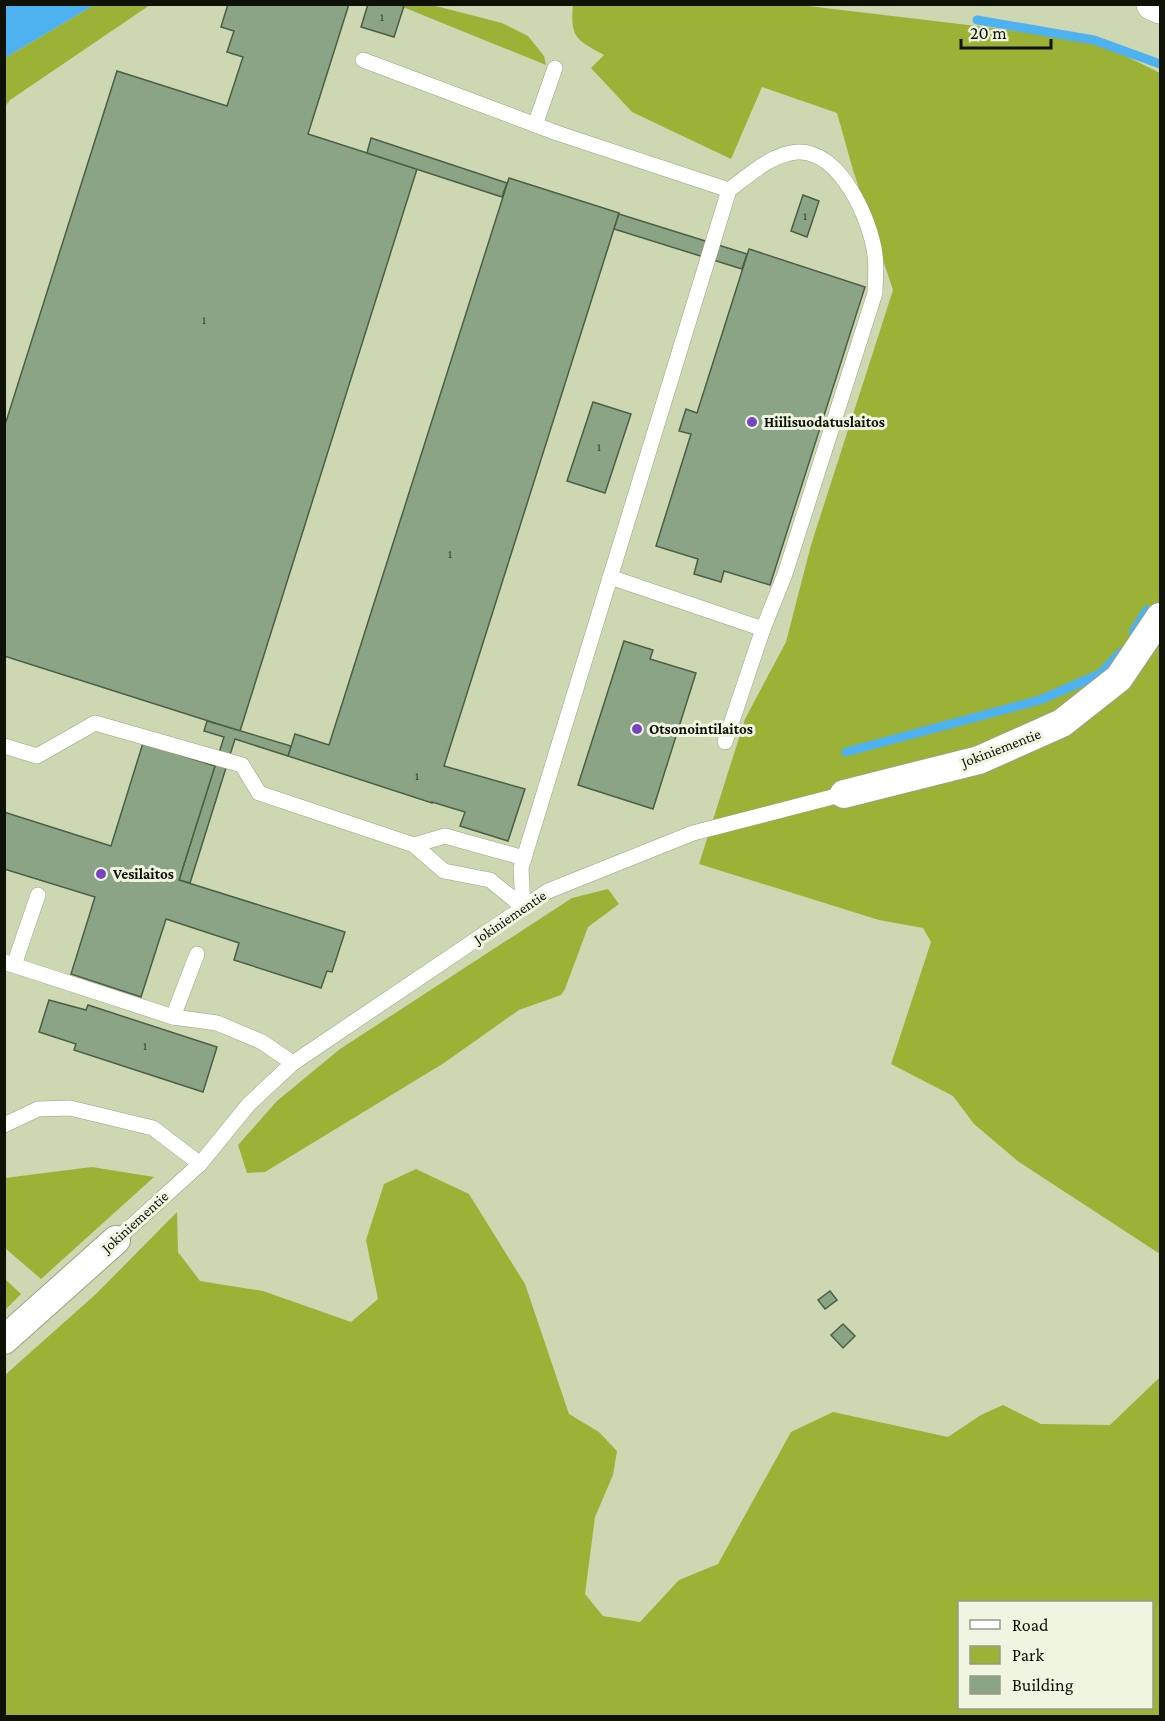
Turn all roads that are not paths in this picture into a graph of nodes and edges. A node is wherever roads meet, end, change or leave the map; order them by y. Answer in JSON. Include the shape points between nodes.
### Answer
{"nodes":[{"id":1,"x":1153,"y":4,"type":"edge"},
{"id":2,"x":1161,"y":7,"type":"edge"},
{"id":3,"x":363,"y":60,"type":"dead end"},
{"id":4,"x":555,"y":68,"type":"dead end"},
{"id":5,"x":535,"y":125,"type":"junction"},
{"id":6,"x":729,"y":190,"type":"junction"},
{"id":7,"x":610,"y":577,"type":"junction"},
{"id":8,"x":1160,"y":617,"type":"edge"},
{"id":9,"x":763,"y":629,"type":"junction"},
{"id":10,"x":725,"y":742,"type":"dead end"},
{"id":11,"x":4,"y":746,"type":"edge"},
{"id":12,"x":844,"y":794,"type":"joint"},
{"id":13,"x":414,"y":845,"type":"junction"},
{"id":14,"x":524,"y":858,"type":"junction"},
{"id":15,"x":38,"y":895,"type":"dead end"},
{"id":16,"x":523,"y":907,"type":"junction"},
{"id":17,"x":197,"y":954,"type":"dead end"},
{"id":18,"x":10,"y":964,"type":"edge"},
{"id":19,"x":172,"y":1017,"type":"junction"},
{"id":20,"x":293,"y":1063,"type":"junction"},
{"id":21,"x":4,"y":1125,"type":"edge"},
{"id":22,"x":200,"y":1164,"type":"junction"},
{"id":23,"x":116,"y":1240,"type":"joint"},
{"id":24,"x":4,"y":1340,"type":"edge"}],
"edges":[{"from":1,"to":2,"type":"highway"},
{"from":3,"to":5,"type":"lane"},
{"from":4,"to":5,"type":"lane"},
{"from":5,"to":6,"type":"lane"},
{"from":6,"to":7,"type":"lane"},
{"from":6,"to":9,"type":"lane","via":[[779,156],[798,152],[819,157],[840,174],[856,199],[875,256],[875,293],[785,574]]},
{"from":7,"to":9,"type":"lane"},
{"from":7,"to":14,"type":"lane"},
{"from":8,"to":12,"type":"street","name":"Jokiniementie","via":[[1119,678],[1062,723],[979,760]]},
{"from":9,"to":10,"type":"lane"},
{"from":11,"to":13,"type":"lane","via":[[37,756],[95,723],[242,765],[259,793]]},
{"from":12,"to":16,"type":"lane","name":"Jokiniementie","via":[[693,833],[548,891]]},
{"from":13,"to":14,"type":"lane","via":[[445,836]]},
{"from":13,"to":16,"type":"lane","via":[[444,871],[490,880]]},
{"from":14,"to":16,"type":"lane"},
{"from":15,"to":18,"type":"lane"},
{"from":16,"to":20,"type":"lane","name":"Jokiniementie"},
{"from":17,"to":19,"type":"lane"},
{"from":18,"to":19,"type":"lane"},
{"from":19,"to":20,"type":"lane","via":[[217,1023],[262,1042]]},
{"from":20,"to":22,"type":"lane","name":"Jokiniementie","via":[[249,1104]]},
{"from":21,"to":22,"type":"lane","via":[[38,1109],[70,1108],[153,1128]]},
{"from":22,"to":23,"type":"lane","name":"Jokiniementie"},
{"from":23,"to":24,"type":"street","name":"Jokiniementie"}]}
